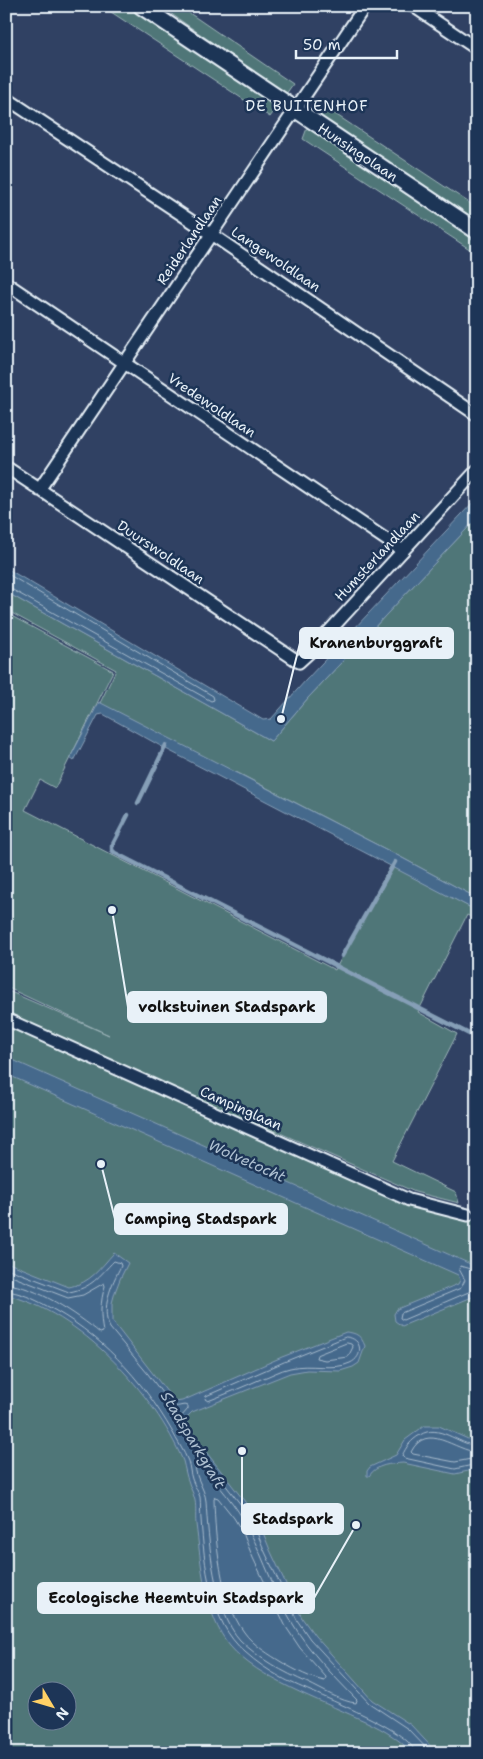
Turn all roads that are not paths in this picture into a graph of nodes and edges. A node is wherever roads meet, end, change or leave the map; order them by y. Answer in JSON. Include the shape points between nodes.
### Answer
{"nodes":[{"id":1,"x":141,"y":6,"type":"edge"},
{"id":2,"x":364,"y":6,"type":"edge"},
{"id":3,"x":413,"y":6,"type":"edge"},
{"id":4,"x":477,"y":49,"type":"edge"},
{"id":5,"x":6,"y":98,"type":"edge"},
{"id":6,"x":295,"y":110,"type":"junction"},
{"id":7,"x":477,"y":231,"type":"edge"},
{"id":8,"x":211,"y":234,"type":"junction"},
{"id":9,"x":6,"y":283,"type":"edge"},
{"id":10,"x":124,"y":364,"type":"junction"},
{"id":11,"x":477,"y":414,"type":"edge"},
{"id":12,"x":6,"y":467,"type":"edge"},
{"id":13,"x":477,"y":470,"type":"edge"},
{"id":14,"x":39,"y":490,"type":"junction"},
{"id":15,"x":403,"y":551,"type":"junction"},
{"id":16,"x":299,"y":662,"type":"joint"},
{"id":17,"x":6,"y":1019,"type":"edge"},
{"id":18,"x":468,"y":1215,"type":"dead end"}],
"edges":[{"from":1,"to":6,"type":"street","name":"Hunsingolaan"},
{"from":2,"to":6,"type":"street","name":"Reiderlandlaan"},
{"from":3,"to":4,"type":"street"},
{"from":5,"to":8,"type":"street","name":"Langewoldlaan"},
{"from":6,"to":7,"type":"street","name":"Hunsingolaan"},
{"from":6,"to":8,"type":"street","name":"Reiderlandlaan"},
{"from":8,"to":10,"type":"street","name":"Reiderlandlaan"},
{"from":8,"to":11,"type":"street","name":"Langewoldlaan"},
{"from":9,"to":10,"type":"street","name":"Vredewoldlaan"},
{"from":10,"to":14,"type":"street","name":"Reiderlandlaan"},
{"from":10,"to":15,"type":"street","name":"Vredewoldlaan"},
{"from":12,"to":14,"type":"street","name":"Duurswoldlaan"},
{"from":13,"to":15,"type":"street","name":"Humsterlandlaan"},
{"from":14,"to":16,"type":"street","name":"Duurswoldlaan"},
{"from":15,"to":16,"type":"street","name":"Humsterlandlaan"},
{"from":17,"to":18,"type":"street","name":"Campinglaan","via":[[408,1200]]}]}
